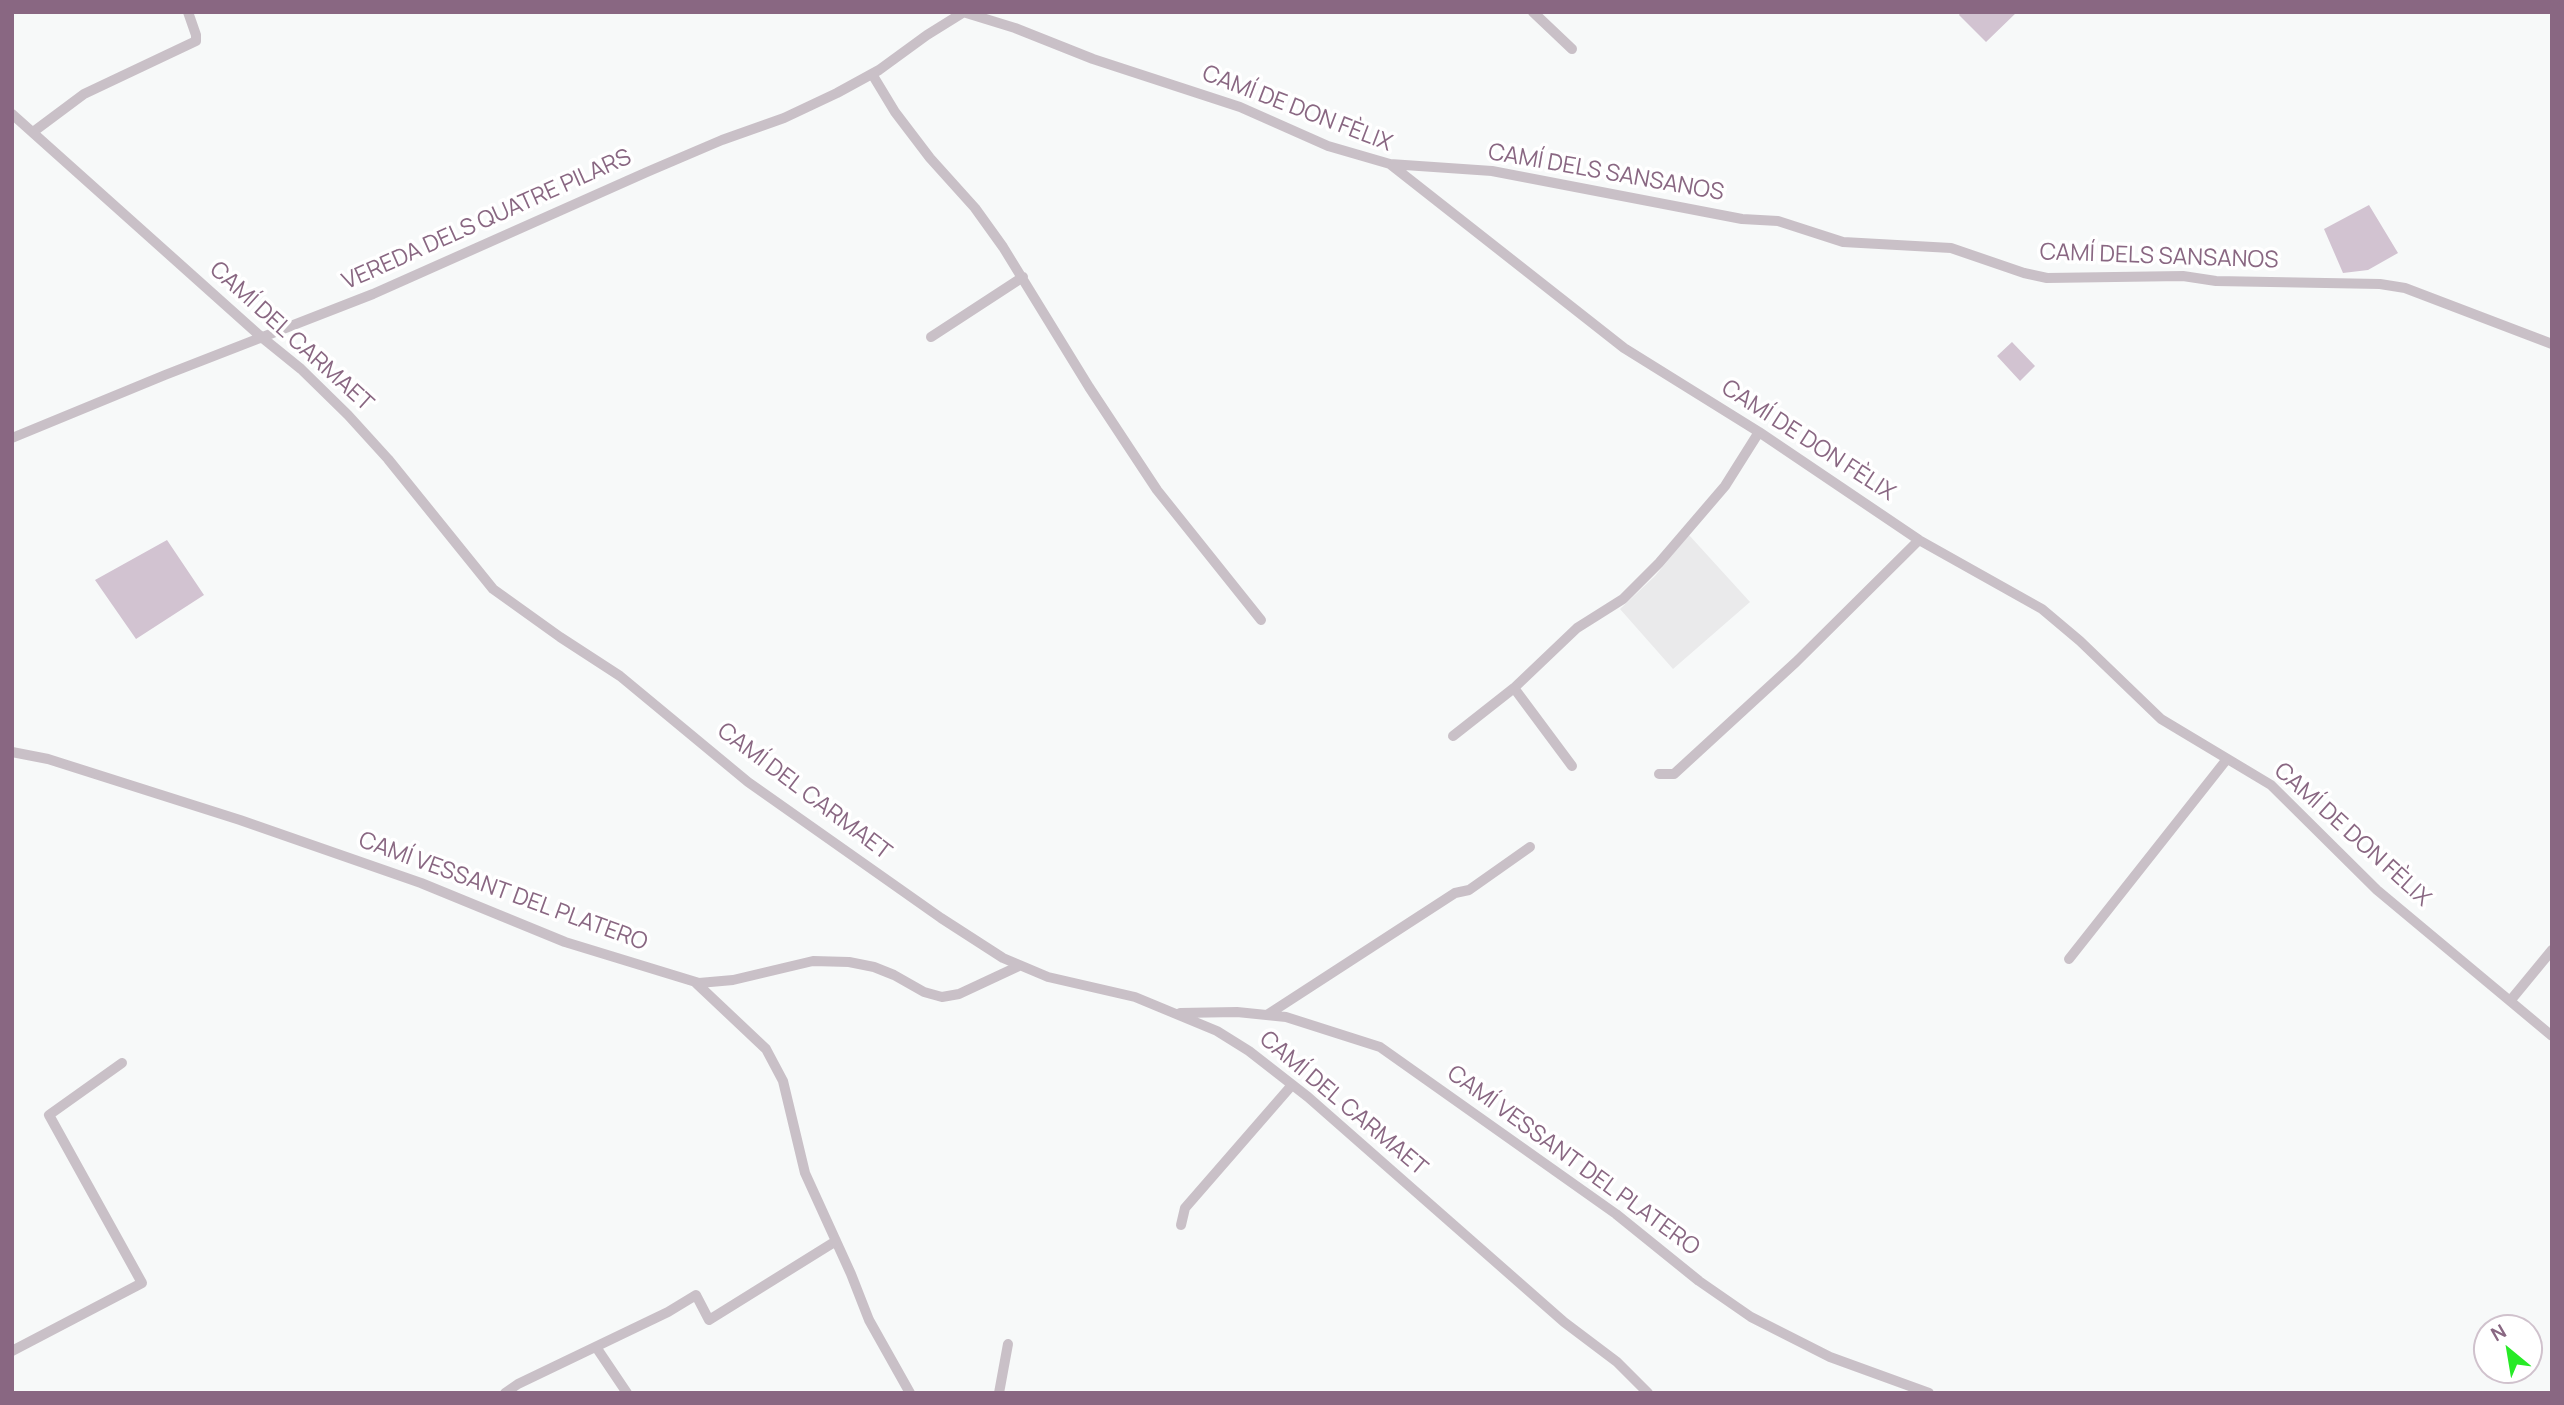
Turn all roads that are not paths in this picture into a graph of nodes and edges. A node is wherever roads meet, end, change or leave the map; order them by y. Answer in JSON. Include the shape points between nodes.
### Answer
{"nodes":[{"id":1,"x":188,"y":12,"type":"edge"},
{"id":2,"x":964,"y":12,"type":"edge"},
{"id":3,"x":1533,"y":12,"type":"edge"},
{"id":4,"x":1572,"y":49,"type":"dead end"},
{"id":5,"x":872,"y":74,"type":"junction"},
{"id":6,"x":12,"y":114,"type":"edge"},
{"id":7,"x":33,"y":132,"type":"junction"},
{"id":8,"x":1390,"y":164,"type":"junction"},
{"id":9,"x":1023,"y":277,"type":"junction"},
{"id":10,"x":262,"y":337,"type":"junction"},
{"id":11,"x":931,"y":337,"type":"dead end"},
{"id":12,"x":2552,"y":344,"type":"edge"},
{"id":13,"x":1759,"y":432,"type":"junction"},
{"id":14,"x":12,"y":438,"type":"edge"},
{"id":15,"x":1919,"y":540,"type":"junction"},
{"id":16,"x":1261,"y":620,"type":"dead end"},
{"id":17,"x":1514,"y":688,"type":"junction"},
{"id":18,"x":1453,"y":736,"type":"dead end"},
{"id":19,"x":12,"y":752,"type":"edge"},
{"id":20,"x":2227,"y":759,"type":"junction"},
{"id":21,"x":1572,"y":766,"type":"dead end"},
{"id":22,"x":1659,"y":775,"type":"dead end"},
{"id":23,"x":1530,"y":847,"type":"dead end"},
{"id":24,"x":2552,"y":950,"type":"edge"},
{"id":25,"x":2069,"y":959,"type":"dead end"},
{"id":26,"x":1019,"y":966,"type":"junction"},
{"id":27,"x":695,"y":982,"type":"junction"},
{"id":28,"x":2510,"y":1001,"type":"junction"},
{"id":29,"x":1178,"y":1013,"type":"junction"},
{"id":30,"x":1268,"y":1015,"type":"junction"},
{"id":31,"x":2552,"y":1036,"type":"edge"},
{"id":32,"x":122,"y":1063,"type":"dead end"},
{"id":33,"x":1292,"y":1085,"type":"junction"},
{"id":34,"x":1181,"y":1225,"type":"dead end"},
{"id":35,"x":836,"y":1241,"type":"junction"},
{"id":36,"x":1008,"y":1343,"type":"dead end"},
{"id":37,"x":596,"y":1347,"type":"junction"},
{"id":38,"x":12,"y":1352,"type":"edge"},
{"id":39,"x":505,"y":1393,"type":"edge"},
{"id":40,"x":627,"y":1393,"type":"edge"},
{"id":41,"x":910,"y":1393,"type":"edge"},
{"id":42,"x":999,"y":1393,"type":"edge"},
{"id":43,"x":1648,"y":1393,"type":"edge"},
{"id":44,"x":1929,"y":1393,"type":"edge"}],
"edges":[{"from":1,"to":7,"type":"street","via":[[196,41],[84,94]]},
{"from":2,"to":5,"type":"street","name":"VEREDA DELS QUATRE PILARS"},
{"from":2,"to":8,"type":"street","name":"CAMÍ DE DON FÈLIX","via":[[1240,107],[1328,146]]},
{"from":3,"to":4,"type":"street"},
{"from":5,"to":9,"type":"street","via":[[895,112],[975,208]]},
{"from":5,"to":10,"type":"street","name":"VEREDA DELS QUATRE PILARS","via":[[784,118],[722,140],[373,294]]},
{"from":6,"to":7,"type":"street","name":"CAMÍ DEL CARMAET"},
{"from":7,"to":10,"type":"street","name":"CAMÍ DEL CARMAET"},
{"from":8,"to":12,"type":"street","name":"CAMÍ DELS SANSANOS","via":[[1492,171],[1742,219],[1778,221],[1843,242],[1951,248],[2047,278],[2183,276],[2216,281],[2380,284],[2405,288]]},
{"from":8,"to":13,"type":"street","name":"CAMÍ DE DON FÈLIX","via":[[1625,348]]},
{"from":9,"to":11,"type":"street"},
{"from":9,"to":16,"type":"street","via":[[1157,490]]},
{"from":10,"to":14,"type":"street","name":"VEREDA DELS QUATRE PILARS"},
{"from":10,"to":26,"type":"street","name":"CAMÍ DEL CARMAET","via":[[348,415],[494,589],[620,676],[748,782],[941,918]]},
{"from":13,"to":15,"type":"street","name":"CAMÍ DE DON FÈLIX"},
{"from":13,"to":17,"type":"street","via":[[1725,485],[1659,563],[1623,599],[1577,628]]},
{"from":15,"to":20,"type":"street","name":"CAMÍ DE DON FÈLIX","via":[[2042,609],[2161,719]]},
{"from":15,"to":22,"type":"street","via":[[1674,774]]},
{"from":17,"to":18,"type":"street"},
{"from":17,"to":21,"type":"street"},
{"from":19,"to":27,"type":"street","name":"CAMÍ VESSANT DEL PLATERO","via":[[48,759],[240,820],[421,883],[565,942]]},
{"from":20,"to":25,"type":"street"},
{"from":20,"to":28,"type":"street","name":"CAMÍ DE DON FÈLIX","via":[[2271,785],[2377,890]]},
{"from":23,"to":30,"type":"street"},
{"from":24,"to":28,"type":"street"},
{"from":26,"to":27,"type":"street","name":"CAMÍ VESSANT DEL PLATERO","via":[[960,995],[942,997],[874,967],[849,962],[813,961],[733,980]]},
{"from":26,"to":29,"type":"street","name":"CAMÍ DEL CARMAET"},
{"from":27,"to":35,"type":"street","via":[[766,1049],[783,1081],[805,1173]]},
{"from":28,"to":31,"type":"street","name":"CAMÍ DE DON FÈLIX"},
{"from":29,"to":30,"type":"street","name":"CAMÍ VESSANT DEL PLATERO"},
{"from":29,"to":33,"type":"street","name":"CAMÍ DEL CARMAET","via":[[1249,1051]]},
{"from":30,"to":44,"type":"street","name":"CAMÍ VESSANT DEL PLATERO","via":[[1380,1047],[1616,1214],[1751,1317],[1830,1357]]},
{"from":32,"to":38,"type":"street","via":[[49,1115],[142,1283]]},
{"from":33,"to":34,"type":"street","via":[[1185,1208]]},
{"from":33,"to":43,"type":"street","name":"CAMÍ DEL CARMAET"},
{"from":35,"to":37,"type":"street","via":[[709,1320],[696,1295]]},
{"from":35,"to":41,"type":"street","via":[[869,1320]]},
{"from":36,"to":42,"type":"street"},
{"from":37,"to":39,"type":"street"},
{"from":37,"to":40,"type":"street"}]}
